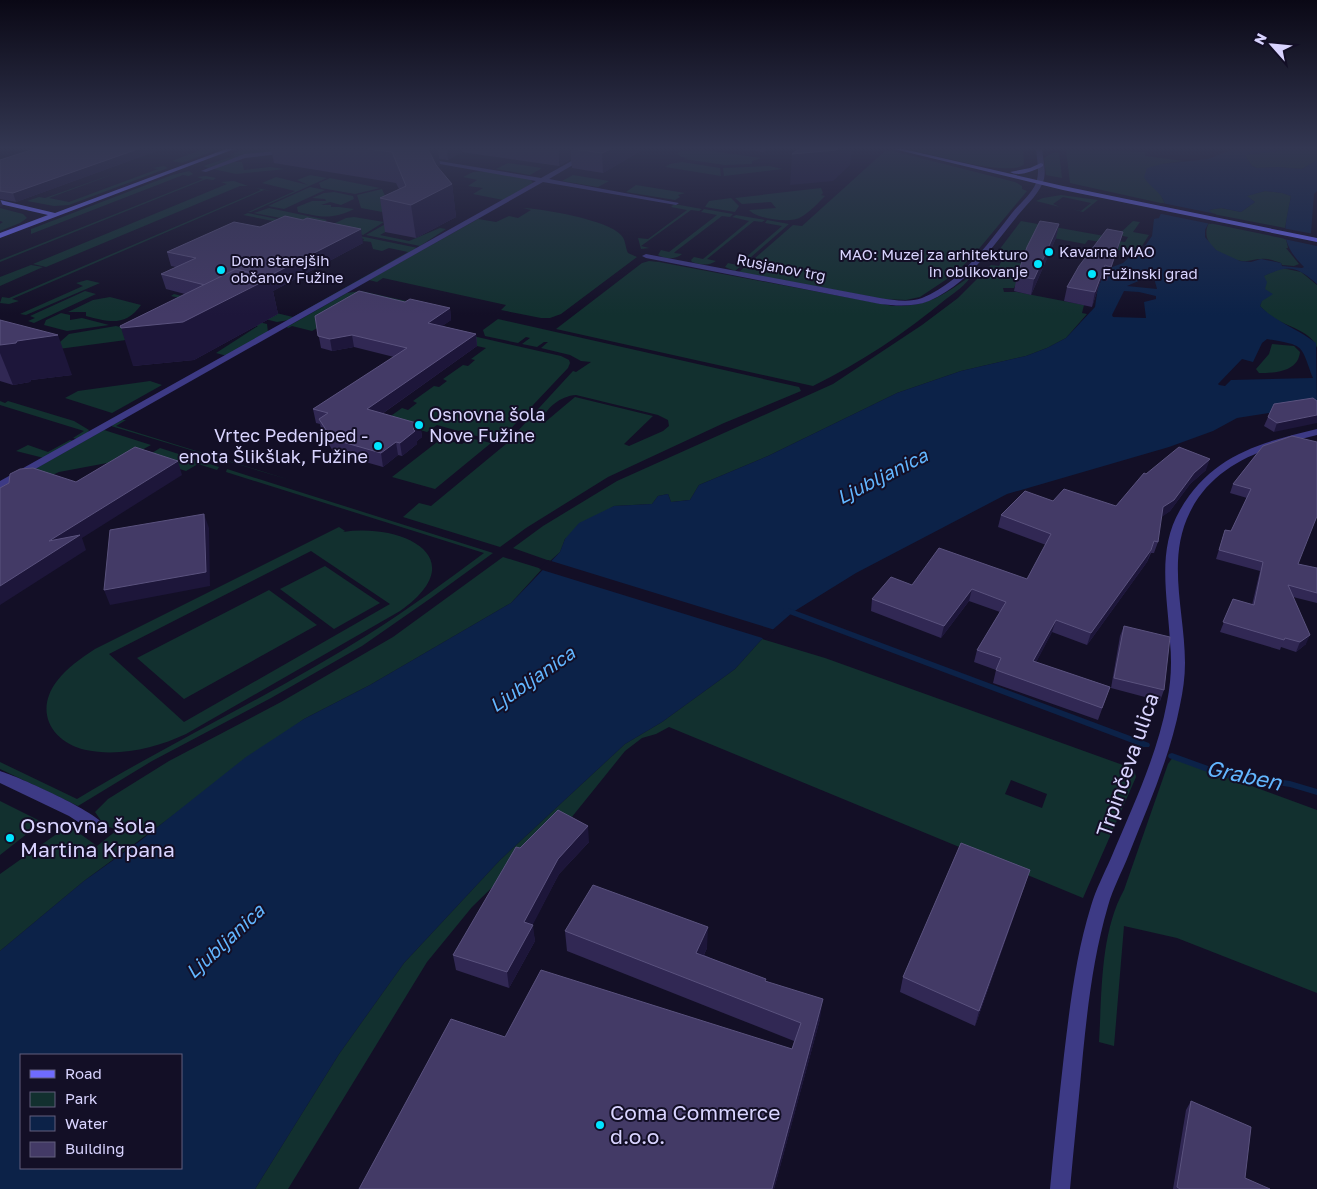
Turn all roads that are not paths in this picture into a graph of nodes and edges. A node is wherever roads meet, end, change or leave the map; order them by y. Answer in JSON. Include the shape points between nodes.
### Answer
{"nodes":[{"id":1,"x":4,"y":204,"type":"edge"},
{"id":2,"x":84,"y":204,"type":"edge"},
{"id":3,"x":499,"y":204,"type":"edge"},
{"id":4,"x":1022,"y":204,"type":"edge"},
{"id":5,"x":1146,"y":204,"type":"edge"},
{"id":6,"x":56,"y":215,"type":"junction"},
{"id":7,"x":0,"y":236,"type":"edge"},
{"id":8,"x":1317,"y":240,"type":"edge"},
{"id":9,"x":646,"y":256,"type":"dead end"},
{"id":10,"x":1317,"y":432,"type":"edge"},
{"id":11,"x":0,"y":486,"type":"edge"},
{"id":12,"x":0,"y":777,"type":"edge"},
{"id":13,"x":98,"y":827,"type":"dead end"},
{"id":14,"x":1060,"y":1189,"type":"edge"}],
"edges":[{"from":1,"to":6,"type":"street"},
{"from":2,"to":6,"type":"street"},
{"from":3,"to":11,"type":"street"},
{"from":4,"to":9,"type":"street","name":"Rusjanov trg","via":[[967,271],[935,294],[919,301],[880,301]]},
{"from":5,"to":8,"type":"street"},
{"from":6,"to":7,"type":"street"},
{"from":10,"to":14,"type":"street","name":"Trpinčeva ulica","via":[[1254,448],[1228,463],[1192,499],[1174,536],[1172,571],[1179,662],[1177,686],[1156,762],[1100,905],[1090,941],[1081,986]]},
{"from":12,"to":13,"type":"street","via":[[75,812]]}]}
